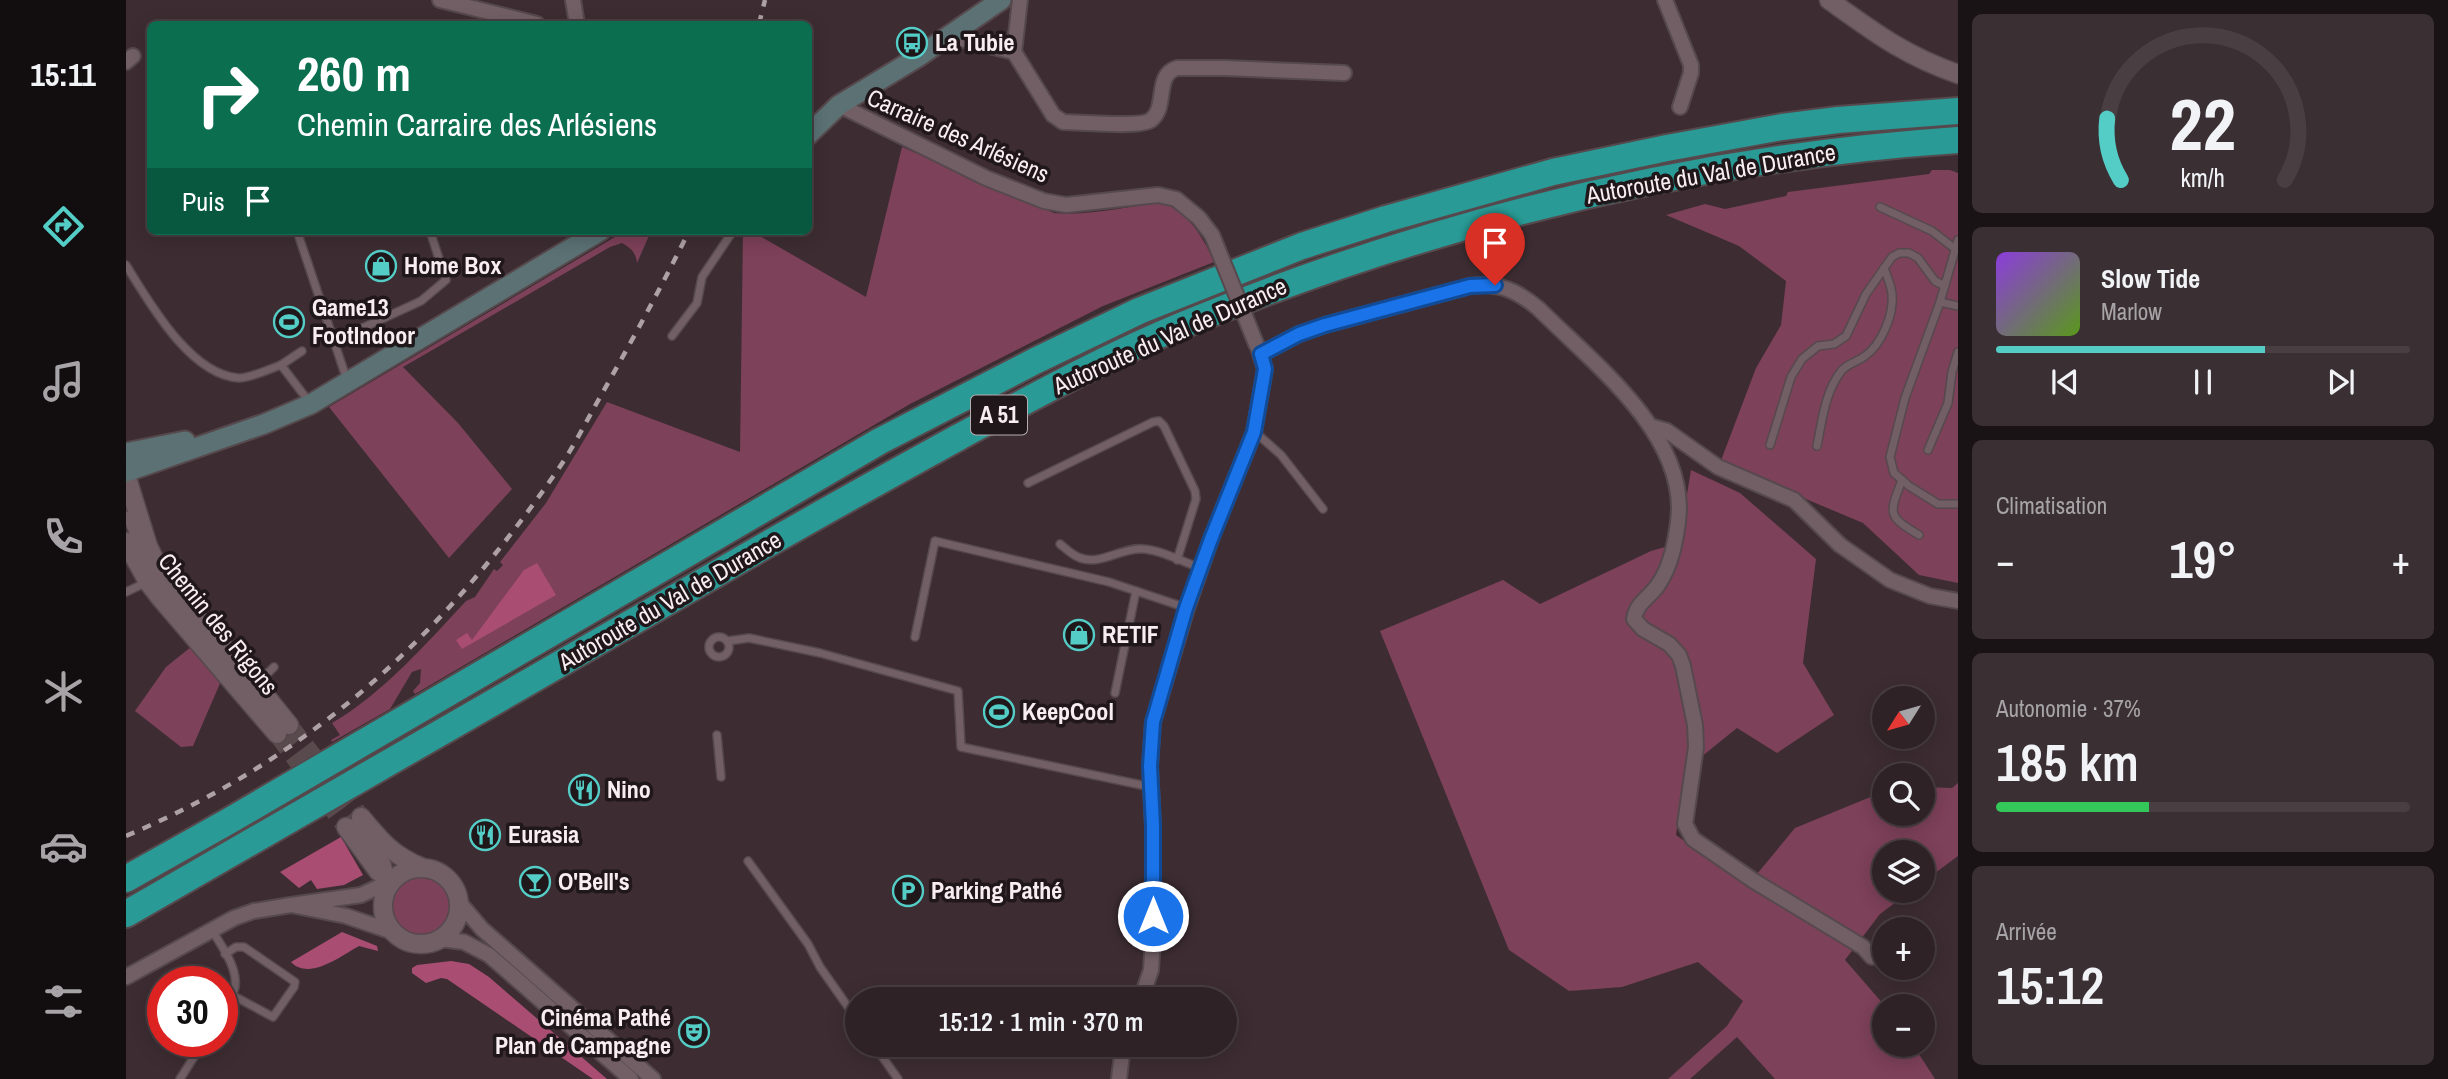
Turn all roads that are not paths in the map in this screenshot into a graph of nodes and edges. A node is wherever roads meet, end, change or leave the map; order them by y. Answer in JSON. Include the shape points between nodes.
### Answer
{"nodes":[{"id":1,"x":440,"y":0,"type":"edge"},
{"id":2,"x":573,"y":0,"type":"edge"},
{"id":3,"x":1001,"y":0,"type":"edge"},
{"id":4,"x":1020,"y":0,"type":"edge"},
{"id":5,"x":1665,"y":0,"type":"edge"},
{"id":6,"x":1829,"y":0,"type":"edge"},
{"id":7,"x":1847,"y":0,"type":"edge"},
{"id":8,"x":525,"y":21,"type":"edge"},
{"id":9,"x":576,"y":21,"type":"edge"},
{"id":10,"x":950,"y":36,"type":"junction"},
{"id":11,"x":1014,"y":52,"type":"junction"},
{"id":12,"x":1958,"y":64,"type":"edge"},
{"id":13,"x":1344,"y":73,"type":"dead end"},
{"id":14,"x":1958,"y":74,"type":"edge"},
{"id":15,"x":839,"y":105,"type":"junction"},
{"id":16,"x":1680,"y":107,"type":"dead end"},
{"id":17,"x":1958,"y":111,"type":"edge"},
{"id":18,"x":812,"y":131,"type":"edge"},
{"id":19,"x":1958,"y":140,"type":"edge"},
{"id":20,"x":1880,"y":207,"type":"dead end"},
{"id":21,"x":298,"y":235,"type":"edge"},
{"id":22,"x":431,"y":235,"type":"edge"},
{"id":23,"x":593,"y":235,"type":"edge"},
{"id":24,"x":730,"y":235,"type":"edge"},
{"id":25,"x":1958,"y":240,"type":"edge"},
{"id":26,"x":1954,"y":248,"type":"junction"},
{"id":27,"x":126,"y":265,"type":"edge"},
{"id":28,"x":1884,"y":268,"type":"junction"},
{"id":29,"x":1945,"y":286,"type":"junction"},
{"id":30,"x":1940,"y":302,"type":"junction"},
{"id":31,"x":1958,"y":306,"type":"edge"},
{"id":32,"x":332,"y":335,"type":"junction"},
{"id":33,"x":672,"y":336,"type":"dead end"},
{"id":34,"x":1259,"y":350,"type":"junction"},
{"id":35,"x":302,"y":351,"type":"dead end"},
{"id":36,"x":1958,"y":352,"type":"edge"},
{"id":37,"x":281,"y":365,"type":"junction"},
{"id":38,"x":348,"y":383,"type":"junction"},
{"id":39,"x":311,"y":404,"type":"junction"},
{"id":40,"x":264,"y":424,"type":"junction"},
{"id":41,"x":1650,"y":426,"type":"junction"},
{"id":42,"x":1254,"y":432,"type":"junction"},
{"id":43,"x":1770,"y":445,"type":"dead end"},
{"id":44,"x":1817,"y":446,"type":"dead end"},
{"id":45,"x":1928,"y":450,"type":"dead end"},
{"id":46,"x":126,"y":453,"type":"edge"},
{"id":47,"x":126,"y":474,"type":"edge"},
{"id":48,"x":1902,"y":480,"type":"junction"},
{"id":49,"x":1028,"y":483,"type":"dead end"},
{"id":50,"x":1958,"y":504,"type":"edge"},
{"id":51,"x":1323,"y":509,"type":"dead end"},
{"id":52,"x":126,"y":514,"type":"edge"},
{"id":53,"x":1919,"y":535,"type":"dead end"},
{"id":54,"x":126,"y":542,"type":"edge"},
{"id":55,"x":1060,"y":544,"type":"dead end"},
{"id":56,"x":1177,"y":560,"type":"junction"},
{"id":57,"x":1201,"y":568,"type":"junction"},
{"id":58,"x":148,"y":582,"type":"junction"},
{"id":59,"x":1136,"y":591,"type":"junction"},
{"id":60,"x":126,"y":592,"type":"edge"},
{"id":61,"x":1958,"y":601,"type":"edge"},
{"id":62,"x":1186,"y":608,"type":"junction"},
{"id":63,"x":915,"y":637,"type":"dead end"},
{"id":64,"x":728,"y":642,"type":"dead end"},
{"id":65,"x":274,"y":667,"type":"dead end"},
{"id":66,"x":241,"y":669,"type":"junction"},
{"id":67,"x":251,"y":691,"type":"junction"},
{"id":68,"x":1115,"y":693,"type":"dead end"},
{"id":69,"x":283,"y":730,"type":"tunnel mouth"},
{"id":70,"x":717,"y":735,"type":"dead end"},
{"id":71,"x":721,"y":777,"type":"dead end"},
{"id":72,"x":1152,"y":787,"type":"junction"},
{"id":73,"x":748,"y":862,"type":"dead end"},
{"id":74,"x":421,"y":867,"type":"junction"},
{"id":75,"x":126,"y":878,"type":"edge"},
{"id":76,"x":391,"y":881,"type":"junction"},
{"id":77,"x":459,"y":902,"type":"junction"},
{"id":78,"x":291,"y":905,"type":"junction"},
{"id":79,"x":126,"y":914,"type":"edge"},
{"id":80,"x":212,"y":930,"type":"junction"},
{"id":81,"x":393,"y":932,"type":"junction"},
{"id":82,"x":440,"y":939,"type":"junction"},
{"id":83,"x":225,"y":954,"type":"junction"},
{"id":84,"x":1871,"y":957,"type":"dead end"},
{"id":85,"x":230,"y":966,"type":"edge"},
{"id":86,"x":126,"y":977,"type":"edge"},
{"id":87,"x":1145,"y":987,"type":"edge"},
{"id":88,"x":238,"y":998,"type":"edge"},
{"id":89,"x":845,"y":1003,"type":"edge"},
{"id":90,"x":194,"y":1057,"type":"edge"},
{"id":91,"x":882,"y":1057,"type":"edge"},
{"id":92,"x":1122,"y":1057,"type":"edge"},
{"id":93,"x":180,"y":1079,"type":"edge"},
{"id":94,"x":631,"y":1079,"type":"edge"},
{"id":95,"x":653,"y":1079,"type":"edge"},
{"id":96,"x":898,"y":1079,"type":"edge"},
{"id":97,"x":1119,"y":1079,"type":"edge"}],
"edges":[{"from":1,"to":8,"type":"street"},
{"from":2,"to":9,"type":"street"},
{"from":3,"to":10,"type":"main road"},
{"from":4,"to":11,"type":"street"},
{"from":5,"to":16,"type":"street","via":[[1691,65]]},
{"from":6,"to":14,"type":"street","via":[[1889,43]]},
{"from":7,"to":12,"type":"street","via":[[1924,51]]},
{"from":10,"to":11,"type":"street"},
{"from":10,"to":15,"type":"main road"},
{"from":11,"to":13,"type":"street","via":[[1053,115],[1063,122],[1138,124],[1151,120],[1158,110],[1165,76],[1177,68]]},
{"from":15,"to":18,"type":"main road"},
{"from":15,"to":34,"type":"street","name":"Carraire des Arlésiens","bridge":true,"via":[[986,178],[1045,201],[1066,205],[1157,195],[1176,199],[1212,235]]},
{"from":17,"to":75,"type":"highway","name":"Autoroute du Val de Durance","number":"A 51","via":[[1771,129],[1553,172],[1301,246],[1139,311],[880,441]]},
{"from":19,"to":79,"type":"highway","name":"Autoroute du Val de Durance","number":"A 51","via":[[1813,153],[1519,211],[1343,264],[1180,326],[1102,361],[876,481]]},
{"from":20,"to":26,"type":"lane","via":[[1932,231]]},
{"from":21,"to":32,"type":"lane"},
{"from":22,"to":32,"type":"lane","via":[[446,280],[421,301],[358,330]]},
{"from":23,"to":38,"type":"main road"},
{"from":24,"to":33,"type":"lane","via":[[702,277],[697,303]]},
{"from":25,"to":26,"type":"lane"},
{"from":26,"to":29,"type":"lane"},
{"from":27,"to":37,"type":"lane","via":[[172,335],[209,368],[240,378]]},
{"from":28,"to":29,"type":"lane","via":[[1892,257],[1909,253]]},
{"from":28,"to":43,"type":"lane","via":[[1846,336],[1818,346],[1802,359],[1791,377]]},
{"from":28,"to":44,"type":"lane","via":[[1892,295],[1890,316],[1871,351],[1841,371],[1833,385]]},
{"from":29,"to":30,"type":"lane"},
{"from":30,"to":31,"type":"lane"},
{"from":30,"to":48,"type":"lane","via":[[1905,398],[1891,457],[1894,473]]},
{"from":32,"to":38,"type":"lane"},
{"from":34,"to":41,"type":"street","via":[[1325,325],[1470,286],[1495,285],[1516,292],[1539,309],[1622,391]]},
{"from":34,"to":42,"type":"street","via":[[1265,369]]},
{"from":35,"to":37,"type":"lane"},
{"from":36,"to":45,"type":"lane","via":[[1948,403]]},
{"from":37,"to":39,"type":"lane"},
{"from":38,"to":39,"type":"main road"},
{"from":39,"to":40,"type":"main road"},
{"from":40,"to":46,"type":"main road"},
{"from":40,"to":47,"type":"main road"},
{"from":41,"to":61,"type":"street","via":[[1667,431],[1717,467],[1794,500],[1840,545],[1890,580]]},
{"from":41,"to":84,"type":"street","via":[[1673,474],[1679,509],[1666,571],[1638,606],[1634,619],[1669,645],[1683,666],[1696,747],[1685,824],[1688,832],[1754,881],[1863,947]]},
{"from":42,"to":51,"type":"lane","via":[[1281,455]]},
{"from":42,"to":57,"type":"street"},
{"from":47,"to":66,"type":"street","name":"Chemin des Rigons","via":[[160,571]]},
{"from":48,"to":50,"type":"lane","via":[[1938,504]]},
{"from":48,"to":53,"type":"lane","via":[[1892,515]]},
{"from":49,"to":56,"type":"lane","via":[[1159,421],[1195,491]]},
{"from":52,"to":66,"type":"lane","name":"Chemin des Rigons","via":[[144,560],[164,592],[210,645]]},
{"from":54,"to":58,"type":"street","name":"Chemin des Rigons"},
{"from":55,"to":56,"type":"lane","via":[[1088,560],[1135,548]]},
{"from":56,"to":57,"type":"lane"},
{"from":57,"to":62,"type":"street"},
{"from":58,"to":60,"type":"lane"},
{"from":58,"to":67,"type":"street","name":"Chemin des Rigons"},
{"from":59,"to":62,"type":"lane"},
{"from":59,"to":63,"type":"lane","via":[[935,541]]},
{"from":59,"to":68,"type":"lane"},
{"from":62,"to":72,"type":"street","via":[[1153,722]]},
{"from":64,"to":72,"type":"lane","via":[[748,638],[820,653],[958,691],[961,747]]},
{"from":65,"to":67,"type":"lane"},
{"from":66,"to":67,"type":"street","name":"Chemin des Rigons"},
{"from":67,"to":69,"type":"street","name":"Chemin des Rigons"},
{"from":70,"to":71,"type":"lane"},
{"from":72,"to":87,"type":"street","via":[[1152,949]]},
{"from":73,"to":89,"type":"lane"},
{"from":74,"to":76,"type":"street"},
{"from":74,"to":76,"type":"street","via":[[402,859],[354,822],[378,871]]},
{"from":74,"to":77,"type":"street","via":[[444,874]]},
{"from":76,"to":78,"type":"street","via":[[361,895]]},
{"from":76,"to":81,"type":"street","via":[[382,901]]},
{"from":77,"to":82,"type":"street","via":[[455,923]]},
{"from":77,"to":95,"type":"street","via":[[482,929]]},
{"from":78,"to":80,"type":"street","via":[[254,911]]},
{"from":78,"to":81,"type":"street"},
{"from":80,"to":83,"type":"lane"},
{"from":80,"to":86,"type":"street"},
{"from":81,"to":82,"type":"street","via":[[411,943]]},
{"from":82,"to":94,"type":"street","via":[[464,942],[489,955]]},
{"from":83,"to":85,"type":"lane"},
{"from":83,"to":88,"type":"lane","via":[[244,947],[295,982],[273,1017]]},
{"from":90,"to":93,"type":"lane"},
{"from":91,"to":96,"type":"lane"},
{"from":92,"to":97,"type":"street"}]}
